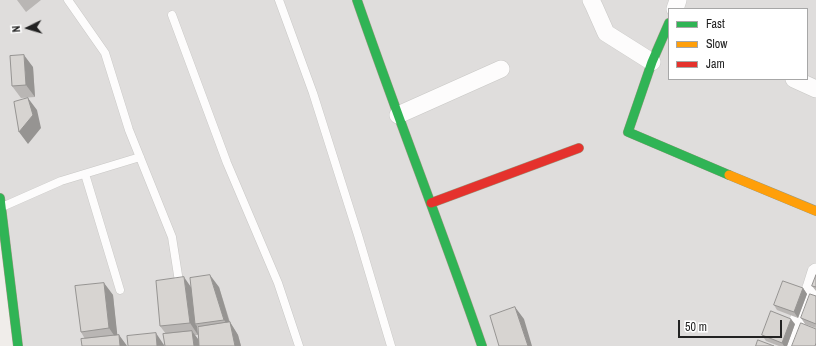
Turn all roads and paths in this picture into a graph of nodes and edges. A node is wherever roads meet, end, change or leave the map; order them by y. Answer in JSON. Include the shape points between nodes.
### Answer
{"nodes":[{"id":1,"x":68,"y":0,"type":"edge"},
{"id":2,"x":279,"y":0,"type":"edge"},
{"id":3,"x":357,"y":0,"type":"edge"},
{"id":4,"x":591,"y":0,"type":"edge"},
{"id":5,"x":172,"y":15,"type":"dead end"},
{"id":6,"x":668,"y":26,"type":"edge"},
{"id":7,"x":652,"y":62,"type":"junction"},
{"id":8,"x":501,"y":69,"type":"dead end"},
{"id":9,"x":796,"y":80,"type":"edge"},
{"id":10,"x":816,"y":89,"type":"edge"},
{"id":11,"x":398,"y":115,"type":"junction"},
{"id":12,"x":579,"y":148,"type":"dead end"},
{"id":13,"x":140,"y":157,"type":"junction"},
{"id":14,"x":85,"y":174,"type":"junction"},
{"id":15,"x":1,"y":203,"type":"edge"},
{"id":16,"x":431,"y":203,"type":"junction"},
{"id":17,"x":816,"y":211,"type":"edge"},
{"id":18,"x":816,"y":272,"type":"edge"},
{"id":19,"x":120,"y":290,"type":"dead end"},
{"id":20,"x":182,"y":299,"type":"edge"},
{"id":21,"x":18,"y":346,"type":"edge"},
{"id":22,"x":299,"y":346,"type":"edge"},
{"id":23,"x":392,"y":346,"type":"edge"},
{"id":24,"x":482,"y":346,"type":"edge"},
{"id":25,"x":788,"y":346,"type":"edge"}],
"edges":[{"from":1,"to":13,"type":"lane","via":[[105,53]]},
{"from":2,"to":23,"type":"lane","via":[[313,93]]},
{"from":3,"to":11,"type":"street"},
{"from":4,"to":7,"type":"street","via":[[606,33]]},
{"from":5,"to":22,"type":"lane","via":[[227,163],[278,283]]},
{"from":6,"to":7,"type":"street"},
{"from":7,"to":17,"type":"street","via":[[628,132]]},
{"from":8,"to":11,"type":"street"},
{"from":9,"to":10,"type":"street"},
{"from":11,"to":16,"type":"street"},
{"from":12,"to":16,"type":"street"},
{"from":13,"to":14,"type":"lane"},
{"from":13,"to":20,"type":"lane","via":[[172,237]]},
{"from":14,"to":15,"type":"lane","via":[[61,180]]},
{"from":14,"to":19,"type":"lane"},
{"from":15,"to":21,"type":"street"},
{"from":16,"to":24,"type":"street"},
{"from":18,"to":25,"type":"street"}]}
